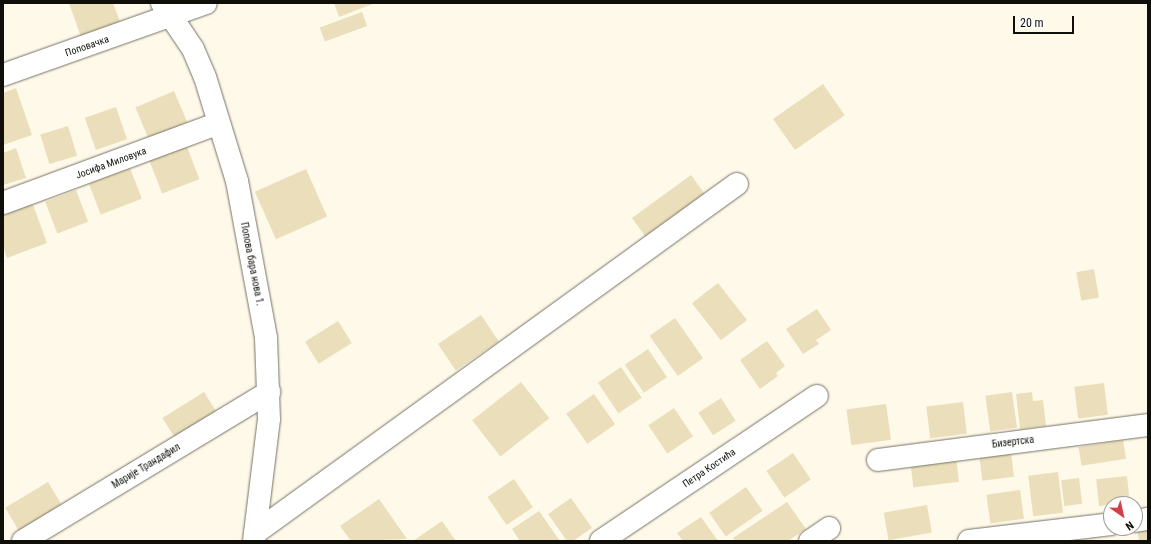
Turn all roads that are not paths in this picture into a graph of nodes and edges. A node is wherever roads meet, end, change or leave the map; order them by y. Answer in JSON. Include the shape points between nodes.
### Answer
{"nodes":[{"id":1,"x":206,"y":3,"type":"edge"},
{"id":2,"x":167,"y":10,"type":"edge"},
{"id":3,"x":3,"y":75,"type":"edge"},
{"id":4,"x":219,"y":123,"type":"junction"},
{"id":5,"x":737,"y":184,"type":"dead end"},
{"id":6,"x":3,"y":203,"type":"edge"},
{"id":7,"x":269,"y":392,"type":"junction"},
{"id":8,"x":817,"y":396,"type":"dead end"},
{"id":9,"x":1148,"y":425,"type":"edge"},
{"id":10,"x":878,"y":460,"type":"dead end"},
{"id":11,"x":1103,"y":525,"type":"edge"},
{"id":12,"x":828,"y":528,"type":"dead end"},
{"id":13,"x":255,"y":537,"type":"edge"},
{"id":14,"x":23,"y":541,"type":"edge"},
{"id":15,"x":601,"y":541,"type":"edge"},
{"id":16,"x":810,"y":541,"type":"edge"},
{"id":17,"x":970,"y":541,"type":"edge"}],
"edges":[{"from":1,"to":2,"type":"street","name":"Поповачка"},
{"from":2,"to":3,"type":"street","name":"Поповачка"},
{"from":2,"to":4,"type":"street","name":"Попова бара нова 1.","via":[[200,64]]},
{"from":4,"to":6,"type":"street","name":"Јосифа Миловука"},
{"from":4,"to":7,"type":"street","name":"Попова бара нова 1.","via":[[237,181],[263,321]]},
{"from":5,"to":13,"type":"street"},
{"from":7,"to":13,"type":"street","name":"Попова бара нова 1.","via":[[269,419]]},
{"from":7,"to":14,"type":"street","name":"Марије Трандафил"},
{"from":8,"to":15,"type":"street","name":"Петра Костића"},
{"from":9,"to":10,"type":"street","name":"Бизертска"},
{"from":11,"to":17,"type":"street"},
{"from":12,"to":16,"type":"street"}]}
